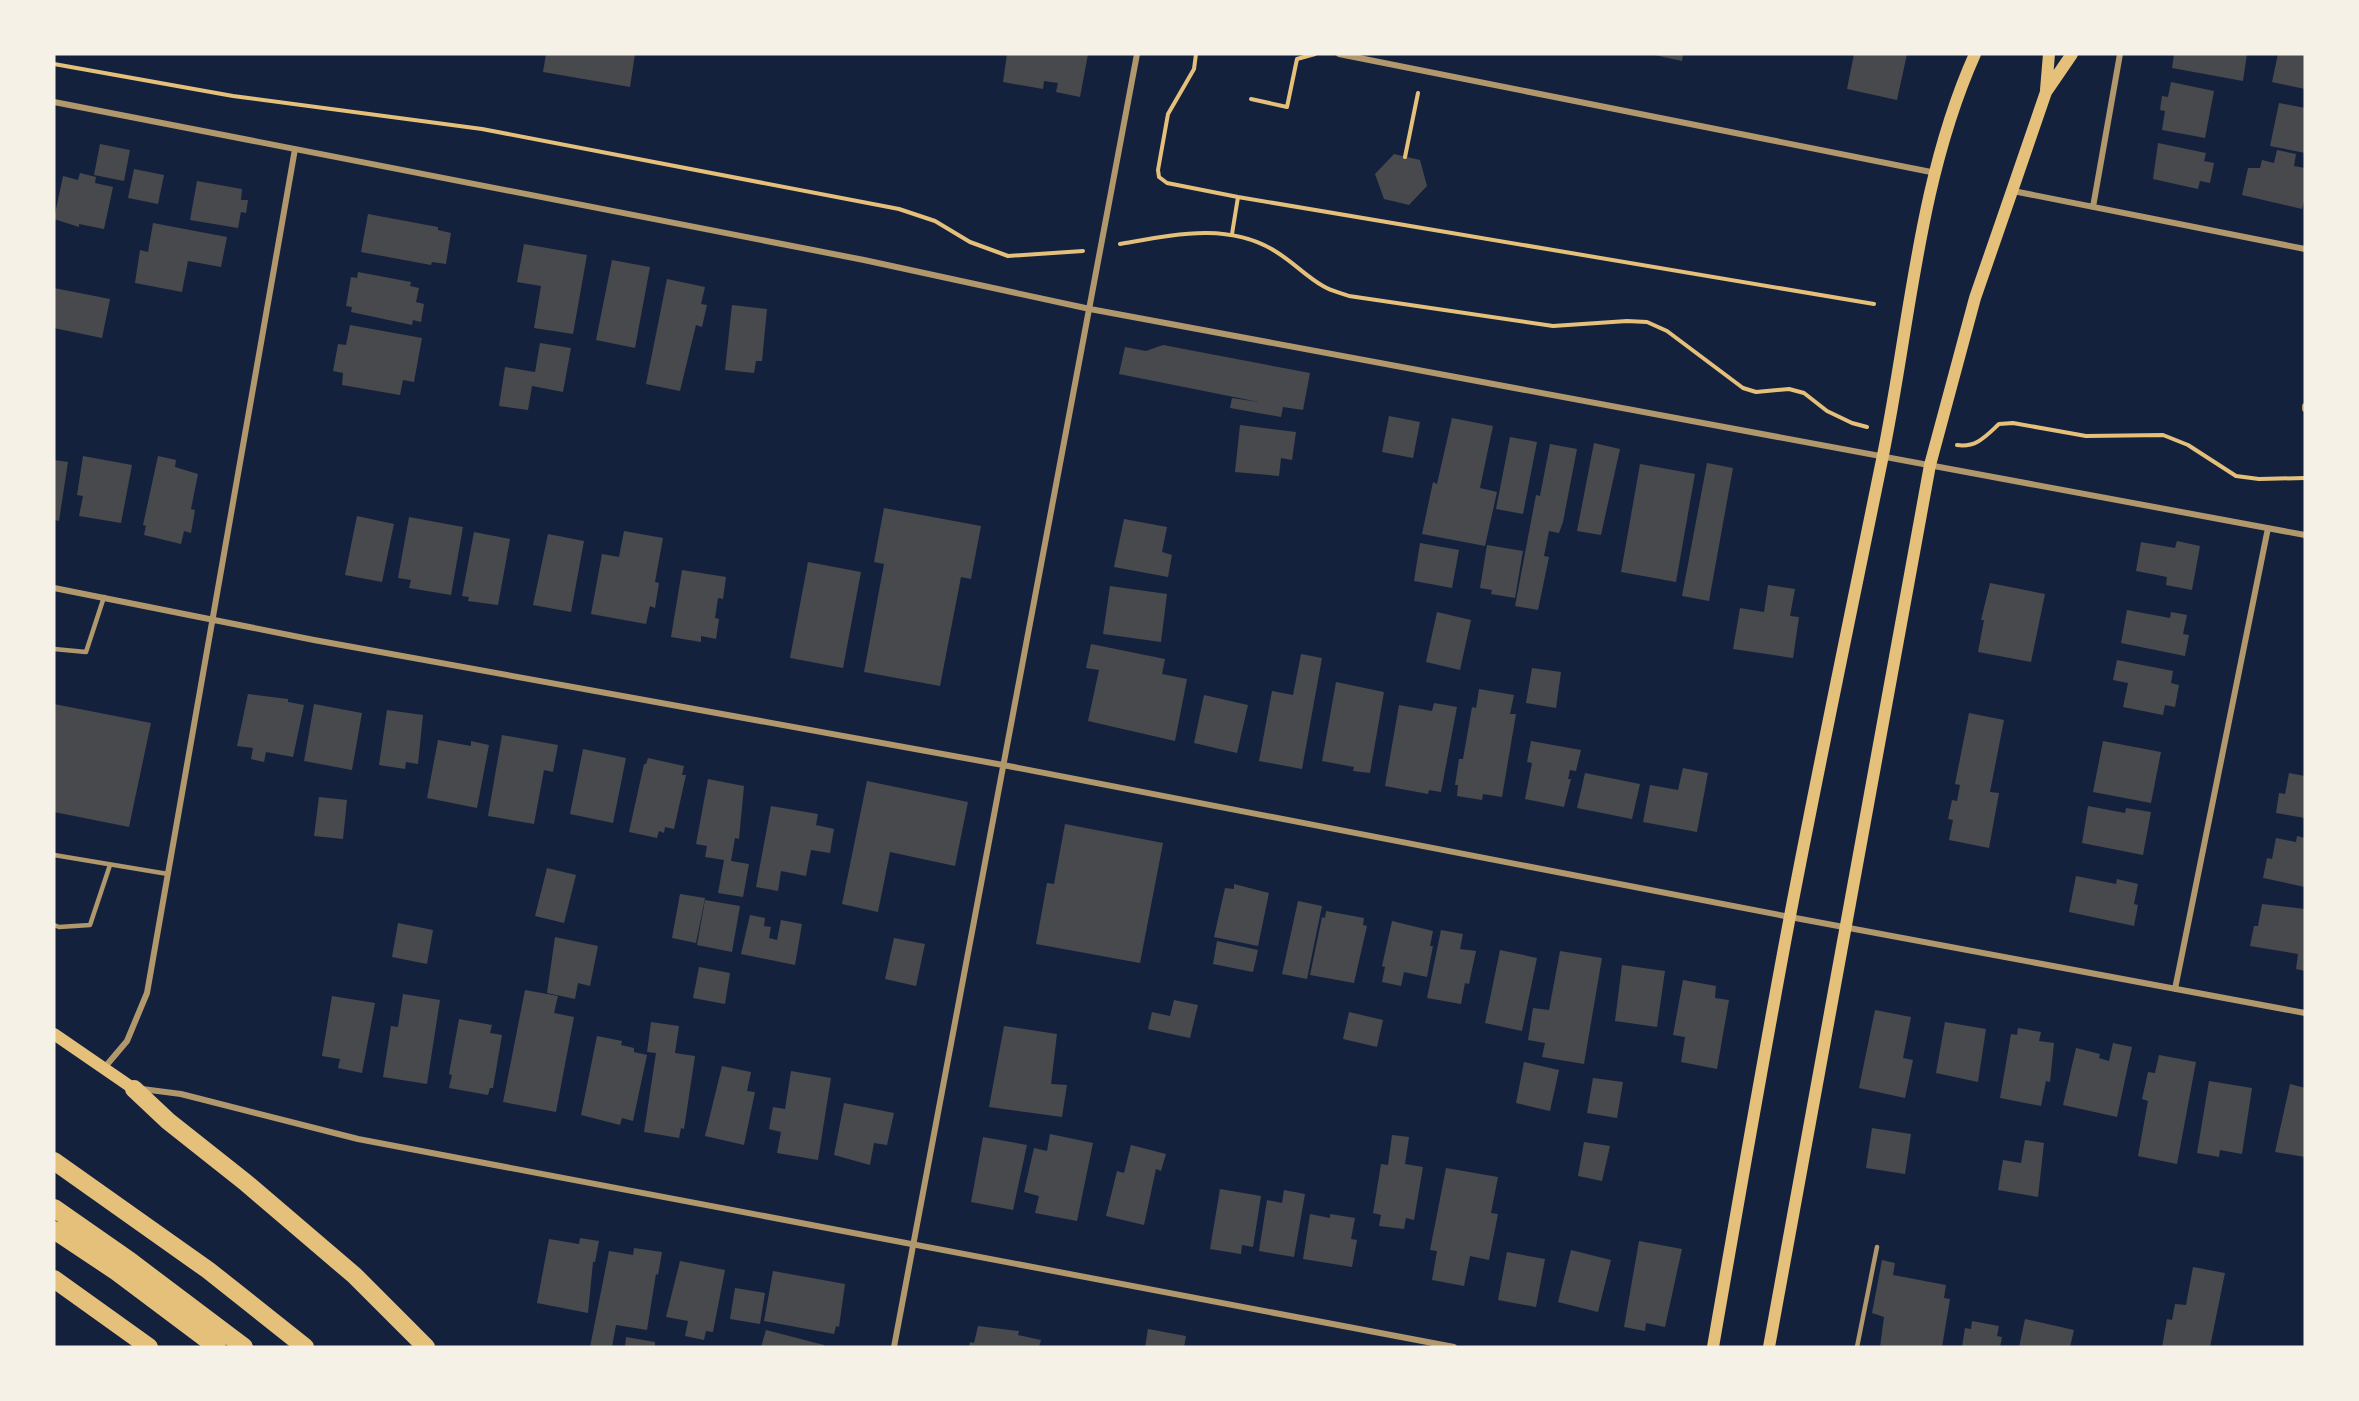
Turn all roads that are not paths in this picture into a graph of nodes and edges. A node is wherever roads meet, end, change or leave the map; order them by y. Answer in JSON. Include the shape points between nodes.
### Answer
{"nodes":[{"id":1,"x":1137,"y":54,"type":"edge"},
{"id":2,"x":1339,"y":54,"type":"edge"},
{"id":3,"x":1975,"y":54,"type":"edge"},
{"id":4,"x":2049,"y":54,"type":"edge"},
{"id":5,"x":2072,"y":54,"type":"edge"},
{"id":6,"x":2120,"y":54,"type":"edge"},
{"id":7,"x":2046,"y":92,"type":"junction"},
{"id":8,"x":54,"y":102,"type":"edge"},
{"id":9,"x":295,"y":149,"type":"junction"},
{"id":10,"x":1936,"y":173,"type":"junction"},
{"id":11,"x":2012,"y":190,"type":"junction"},
{"id":12,"x":2093,"y":207,"type":"junction"},
{"id":13,"x":2305,"y":249,"type":"edge"},
{"id":14,"x":1089,"y":309,"type":"junction"},
{"id":15,"x":1883,"y":456,"type":"junction"},
{"id":16,"x":1930,"y":465,"type":"junction"},
{"id":17,"x":2268,"y":528,"type":"junction"},
{"id":18,"x":2305,"y":535,"type":"edge"},
{"id":19,"x":54,"y":588,"type":"edge"},
{"id":20,"x":104,"y":597,"type":"junction"},
{"id":21,"x":212,"y":621,"type":"junction"},
{"id":22,"x":54,"y":649,"type":"edge"},
{"id":23,"x":1003,"y":765,"type":"junction"},
{"id":24,"x":54,"y":855,"type":"edge"},
{"id":25,"x":110,"y":865,"type":"junction"},
{"id":26,"x":168,"y":873,"type":"junction"},
{"id":27,"x":1790,"y":917,"type":"junction"},
{"id":28,"x":54,"y":925,"type":"edge"},
{"id":29,"x":1844,"y":927,"type":"junction"},
{"id":30,"x":2175,"y":990,"type":"junction"},
{"id":31,"x":2305,"y":1013,"type":"edge"},
{"id":32,"x":54,"y":1034,"type":"edge"},
{"id":33,"x":105,"y":1067,"type":"junction"},
{"id":34,"x":134,"y":1089,"type":"junction"},
{"id":35,"x":54,"y":1161,"type":"edge"},
{"id":36,"x":54,"y":1208,"type":"edge"},
{"id":37,"x":54,"y":1230,"type":"edge"},
{"id":38,"x":914,"y":1243,"type":"junction"},
{"id":39,"x":1877,"y":1247,"type":"dead end"},
{"id":40,"x":54,"y":1279,"type":"edge"},
{"id":41,"x":149,"y":1347,"type":"edge"},
{"id":42,"x":217,"y":1347,"type":"edge"},
{"id":43,"x":244,"y":1347,"type":"edge"},
{"id":44,"x":305,"y":1347,"type":"edge"},
{"id":45,"x":426,"y":1347,"type":"edge"},
{"id":46,"x":894,"y":1347,"type":"edge"},
{"id":47,"x":1454,"y":1347,"type":"edge"},
{"id":48,"x":1713,"y":1347,"type":"edge"},
{"id":49,"x":1769,"y":1347,"type":"edge"},
{"id":50,"x":1857,"y":1347,"type":"edge"}],
"edges":[{"from":1,"to":14,"type":"street"},
{"from":2,"to":10,"type":"street"},
{"from":3,"to":10,"type":"main road","via":[[1958,93]]},
{"from":4,"to":7,"type":"main road"},
{"from":5,"to":7,"type":"main road"},
{"from":6,"to":12,"type":"street"},
{"from":7,"to":11,"type":"main road"},
{"from":8,"to":9,"type":"street"},
{"from":9,"to":14,"type":"street","via":[[864,260]]},
{"from":9,"to":21,"type":"street"},
{"from":10,"to":15,"type":"main road"},
{"from":11,"to":12,"type":"street"},
{"from":11,"to":16,"type":"main road","via":[[1975,298]]},
{"from":12,"to":13,"type":"street"},
{"from":14,"to":15,"type":"street"},
{"from":14,"to":23,"type":"street"},
{"from":15,"to":16,"type":"street"},
{"from":15,"to":27,"type":"main road"},
{"from":16,"to":17,"type":"street"},
{"from":16,"to":29,"type":"main road"},
{"from":17,"to":18,"type":"street"},
{"from":17,"to":30,"type":"street"},
{"from":19,"to":20,"type":"street"},
{"from":20,"to":21,"type":"street"},
{"from":20,"to":22,"type":"lane","via":[[86,652]]},
{"from":21,"to":23,"type":"street"},
{"from":21,"to":26,"type":"street"},
{"from":23,"to":27,"type":"street"},
{"from":23,"to":38,"type":"street"},
{"from":24,"to":25,"type":"lane"},
{"from":25,"to":26,"type":"lane"},
{"from":25,"to":28,"type":"lane","via":[[90,926]]},
{"from":26,"to":33,"type":"street","via":[[147,993],[127,1041]]},
{"from":27,"to":29,"type":"street"},
{"from":27,"to":48,"type":"main road"},
{"from":29,"to":30,"type":"street"},
{"from":29,"to":49,"type":"main road"},
{"from":30,"to":31,"type":"street"},
{"from":32,"to":33,"type":"main road"},
{"from":33,"to":34,"type":"main road"},
{"from":34,"to":38,"type":"street","via":[[181,1094],[358,1139]]},
{"from":34,"to":45,"type":"highway","via":[[354,1275]]},
{"from":35,"to":44,"type":"highway","via":[[208,1270]]},
{"from":36,"to":43,"type":"highway"},
{"from":37,"to":42,"type":"highway"},
{"from":38,"to":46,"type":"street"},
{"from":38,"to":47,"type":"street"},
{"from":39,"to":50,"type":"lane"},
{"from":40,"to":41,"type":"highway"}]}
